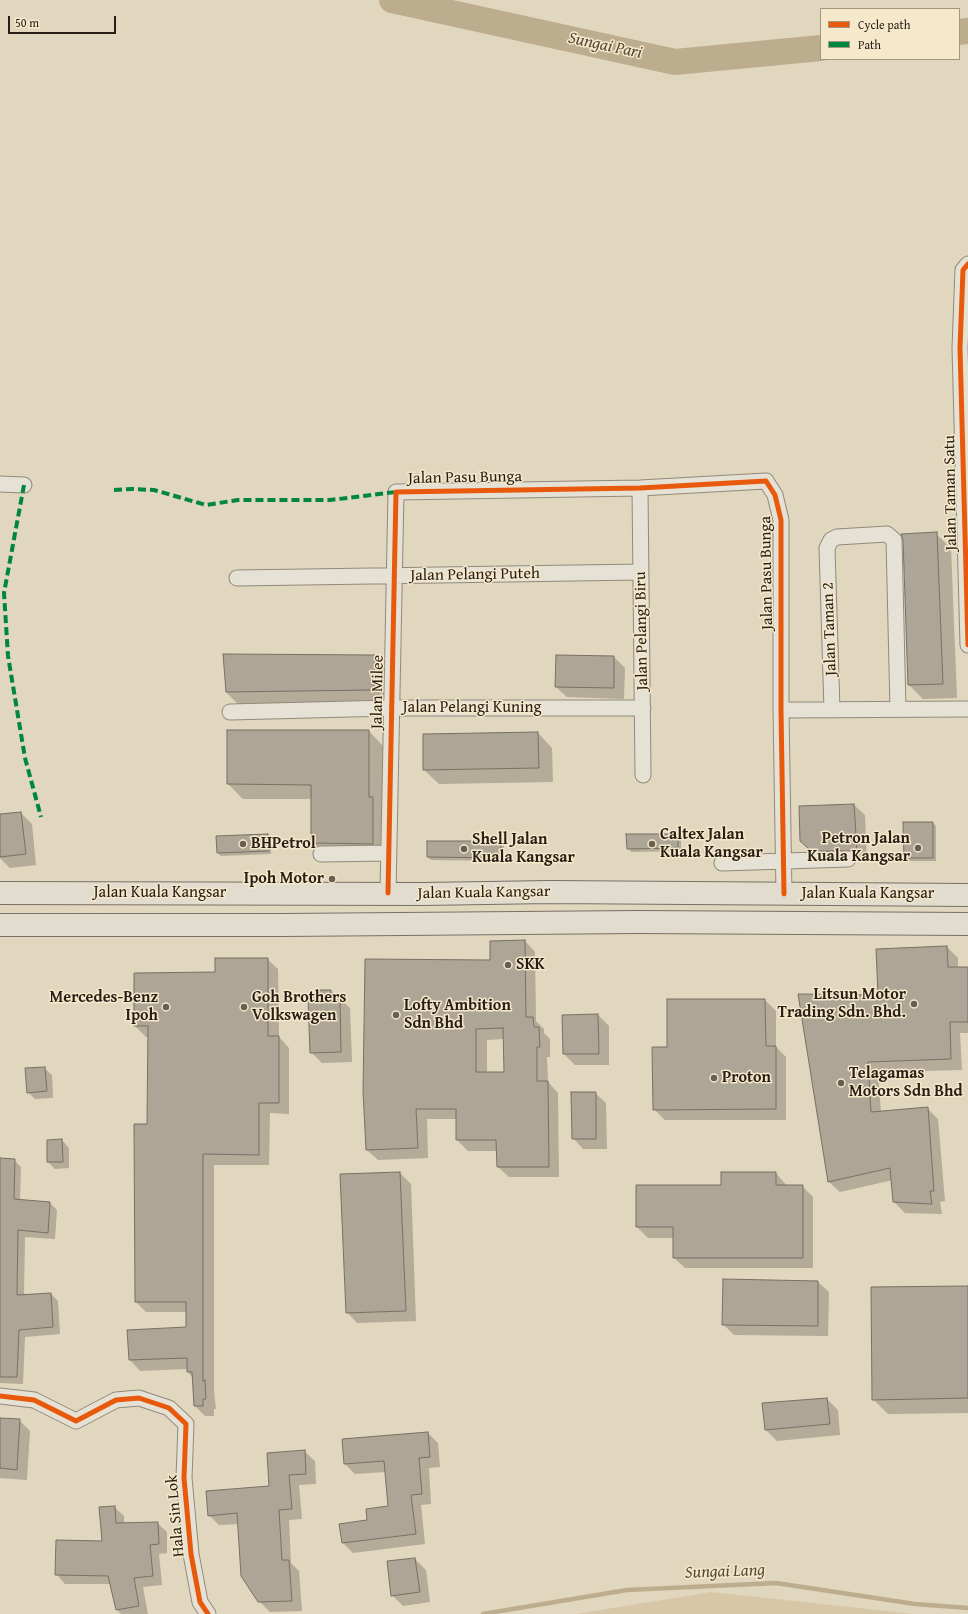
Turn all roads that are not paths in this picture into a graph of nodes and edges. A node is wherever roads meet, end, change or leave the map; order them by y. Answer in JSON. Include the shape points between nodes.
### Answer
{"nodes":[{"id":1,"x":968,"y":264,"type":"edge"},
{"id":2,"x":964,"y":341,"type":"edge"},
{"id":3,"x":0,"y":484,"type":"edge"},
{"id":4,"x":24,"y":485,"type":"dead end"},
{"id":5,"x":640,"y":488,"type":"junction"},
{"id":6,"x":396,"y":492,"type":"joint"},
{"id":7,"x":641,"y":572,"type":"junction"},
{"id":8,"x":394,"y":576,"type":"junction"},
{"id":9,"x":237,"y":578,"type":"dead end"},
{"id":10,"x":968,"y":645,"type":"edge"},
{"id":11,"x":391,"y":708,"type":"junction"},
{"id":12,"x":642,"y":708,"type":"junction"},
{"id":13,"x":968,"y":709,"type":"edge"},
{"id":14,"x":781,"y":710,"type":"junction"},
{"id":15,"x":832,"y":710,"type":"junction"},
{"id":16,"x":898,"y":710,"type":"junction"},
{"id":17,"x":230,"y":712,"type":"dead end"},
{"id":18,"x":643,"y":775,"type":"dead end"},
{"id":19,"x":388,"y":853,"type":"junction"},
{"id":20,"x":322,"y":854,"type":"dead end"},
{"id":21,"x":848,"y":860,"type":"dead end"},
{"id":22,"x":784,"y":861,"type":"junction"},
{"id":23,"x":722,"y":863,"type":"dead end"},
{"id":24,"x":0,"y":893,"type":"edge"},
{"id":25,"x":388,"y":893,"type":"junction"},
{"id":26,"x":784,"y":894,"type":"junction"},
{"id":27,"x":968,"y":895,"type":"edge"},
{"id":28,"x":968,"y":924,"type":"edge"},
{"id":29,"x":0,"y":925,"type":"edge"},
{"id":30,"x":0,"y":1396,"type":"edge"},
{"id":31,"x":208,"y":1614,"type":"edge"}],
"edges":[{"from":1,"to":2,"type":"street","name":"Jalan Taman Satu","via":[[963,270]]},
{"from":2,"to":10,"type":"street","name":"Jalan Taman Satu"},
{"from":3,"to":4,"type":"street"},
{"from":5,"to":6,"type":"street","name":"Jalan Pasu Bunga"},
{"from":5,"to":7,"type":"street","name":"Jalan Pelangi Biru"},
{"from":5,"to":14,"type":"street","name":"Jalan Pasu Bunga","via":[[766,481],[775,495],[781,520]]},
{"from":6,"to":8,"type":"street","name":"Jalan Milee"},
{"from":7,"to":8,"type":"street","name":"Jalan Pelangi Puteh"},
{"from":7,"to":12,"type":"street","name":"Jalan Pelangi Biru"},
{"from":8,"to":9,"type":"street","name":"Jalan Pelangi Puteh"},
{"from":8,"to":11,"type":"street","name":"Jalan Milee"},
{"from":11,"to":12,"type":"street","name":"Jalan Pelangi Kuning"},
{"from":11,"to":17,"type":"street","name":"Jalan Pelangi Kuning"},
{"from":11,"to":19,"type":"street","name":"Jalan Milee"},
{"from":12,"to":18,"type":"street","name":"Jalan Pelangi Biru"},
{"from":13,"to":16,"type":"street"},
{"from":14,"to":15,"type":"street"},
{"from":14,"to":22,"type":"street","name":"Jalan Pasu Bunga"},
{"from":15,"to":16,"type":"street"},
{"from":15,"to":16,"type":"street","name":"Jalan Taman 2","via":[[827,548],[831,540],[838,537],[887,534],[894,540]]},
{"from":19,"to":20,"type":"street"},
{"from":19,"to":25,"type":"street","name":"Jalan Milee"},
{"from":21,"to":22,"type":"street"},
{"from":22,"to":23,"type":"street"},
{"from":22,"to":26,"type":"street","name":"Jalan Pasu Bunga"},
{"from":24,"to":25,"type":"highway","name":"Jalan Kuala Kangsar"},
{"from":25,"to":26,"type":"highway","name":"Jalan Kuala Kangsar"},
{"from":26,"to":27,"type":"highway","name":"Jalan Kuala Kangsar"},
{"from":28,"to":29,"type":"highway","name":"Jalan Kuala Kangsar","via":[[637,922]]},
{"from":30,"to":31,"type":"street","name":"Hala Sin Lok","via":[[34,1400],[76,1421],[116,1400],[139,1398],[169,1408],[186,1424],[184,1478],[191,1554],[200,1602]]}]}
